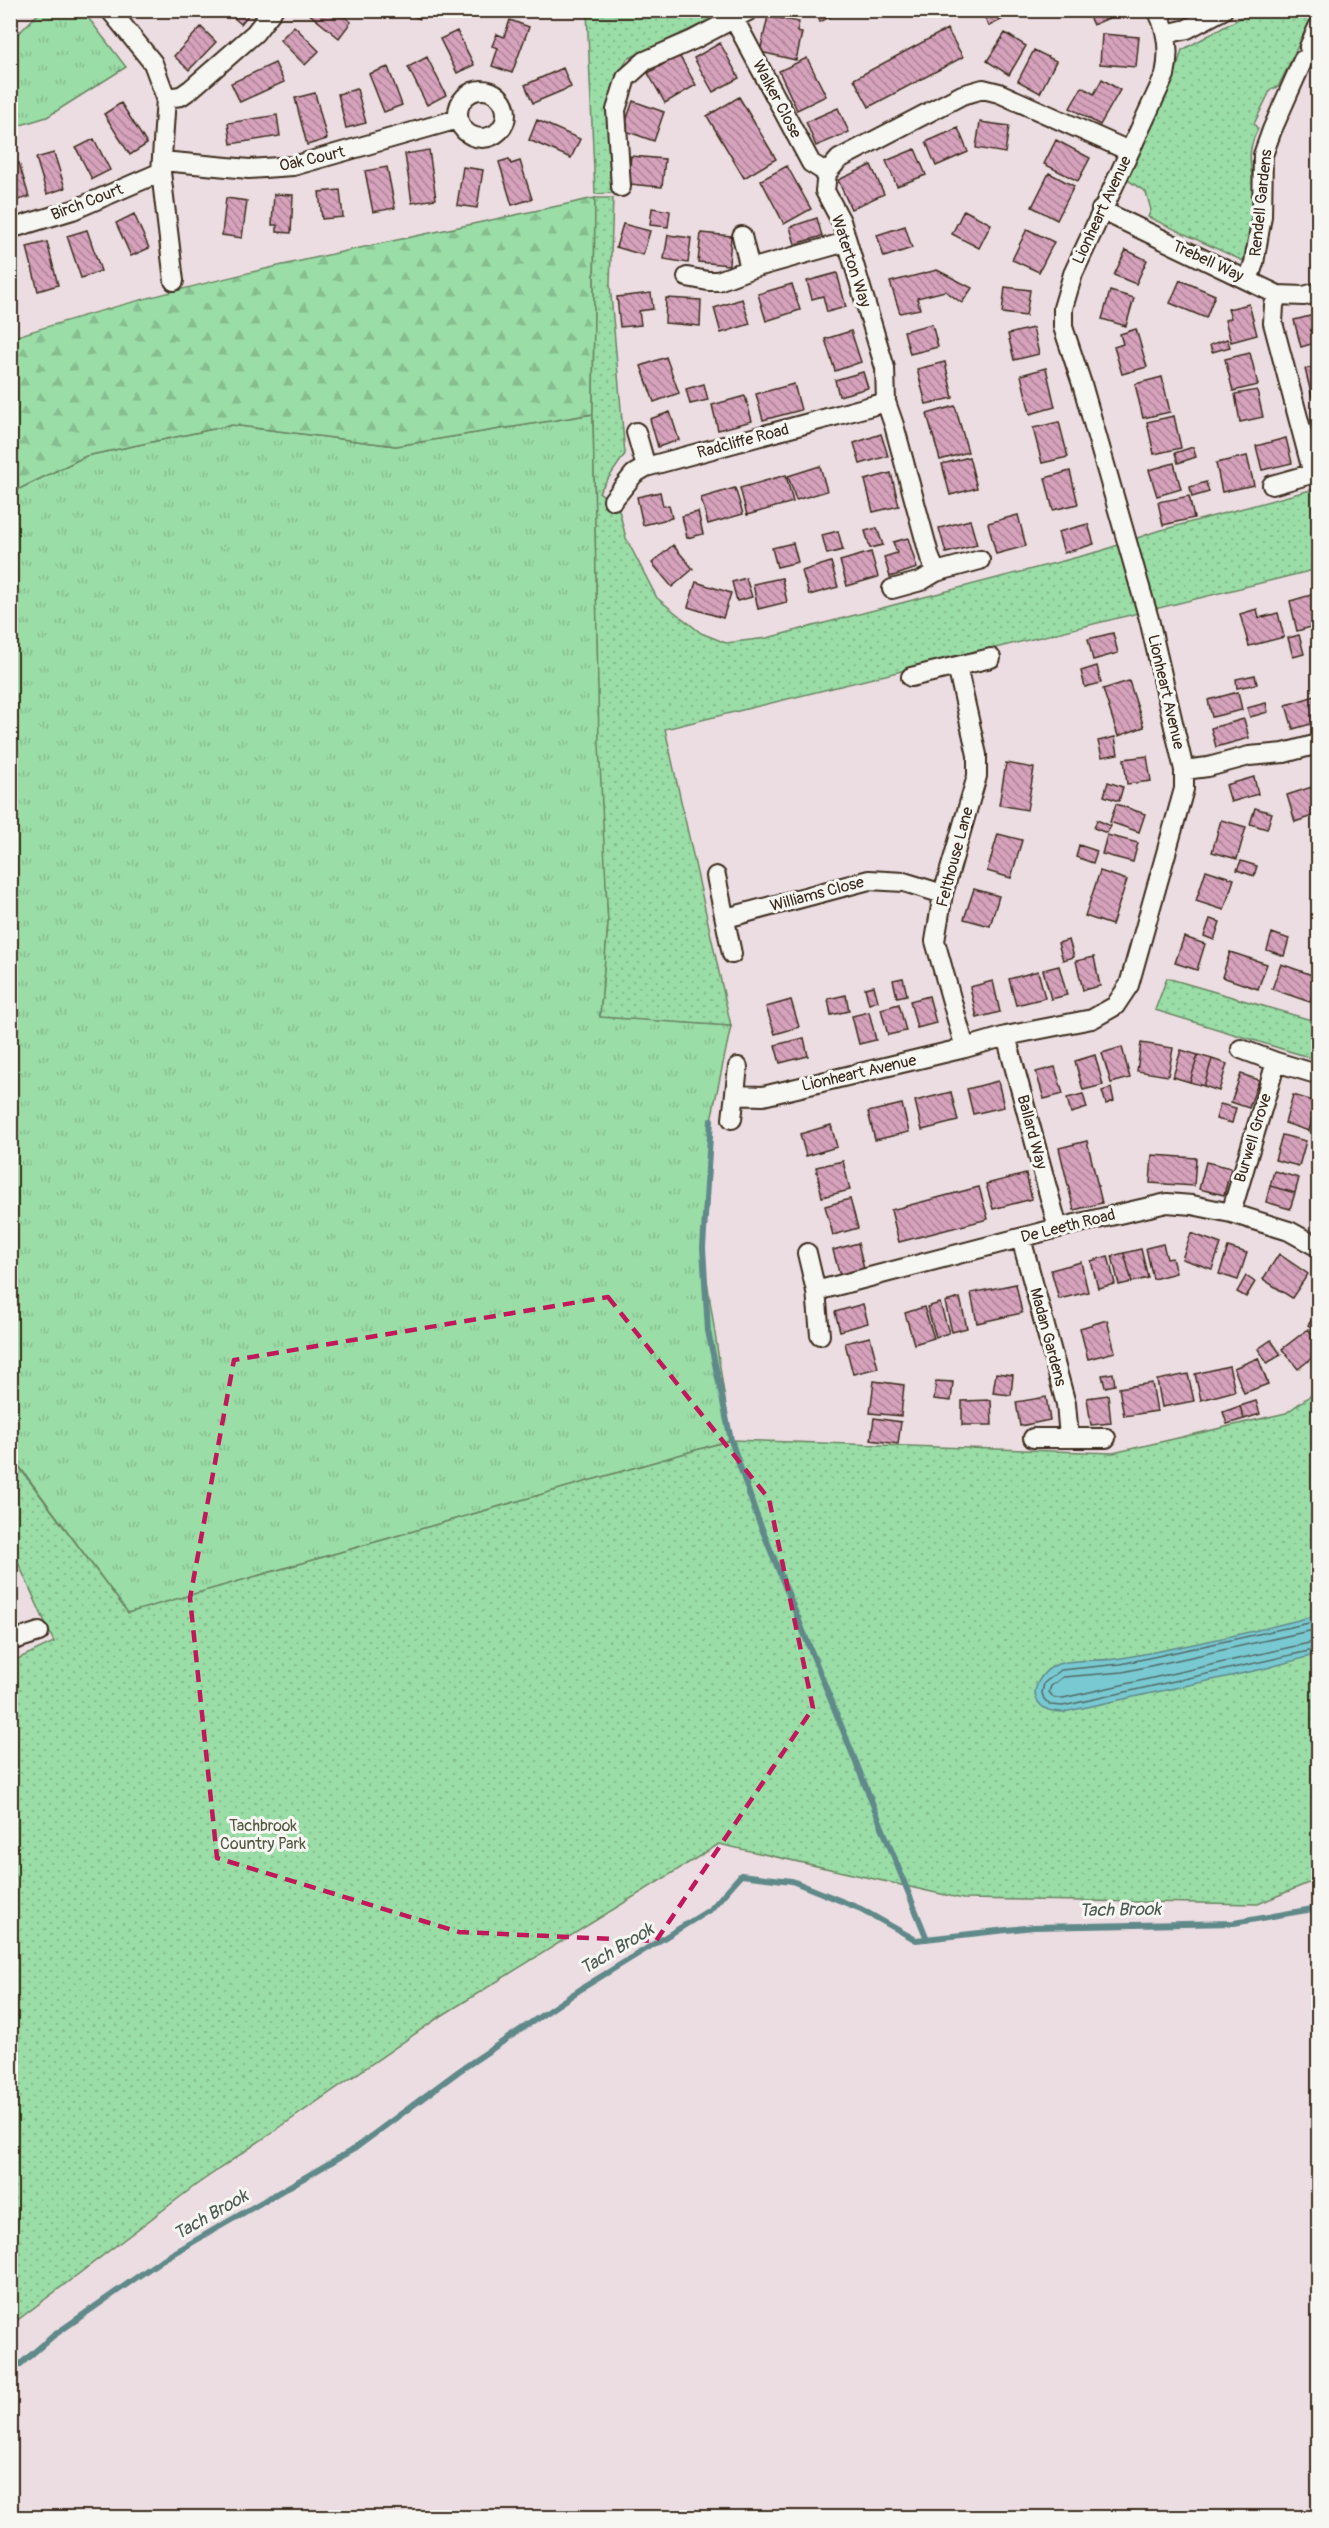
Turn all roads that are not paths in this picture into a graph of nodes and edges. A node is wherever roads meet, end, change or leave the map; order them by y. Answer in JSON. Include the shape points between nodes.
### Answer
{"nodes":[{"id":1,"x":110,"y":10,"type":"edge"},
{"id":2,"x":273,"y":10,"type":"edge"},
{"id":3,"x":1157,"y":10,"type":"edge"},
{"id":4,"x":1222,"y":10,"type":"edge"},
{"id":5,"x":742,"y":15,"type":"edge"},
{"id":6,"x":1318,"y":27,"type":"edge"},
{"id":7,"x":1166,"y":34,"type":"junction"},
{"id":8,"x":166,"y":98,"type":"junction"},
{"id":9,"x":458,"y":119,"type":"dead end"},
{"id":10,"x":1128,"y":152,"type":"junction"},
{"id":11,"x":162,"y":166,"type":"junction"},
{"id":12,"x":826,"y":173,"type":"junction"},
{"id":13,"x":621,"y":187,"type":"dead end"},
{"id":14,"x":1101,"y":210,"type":"junction"},
{"id":15,"x":10,"y":229,"type":"edge"},
{"id":16,"x":742,"y":236,"type":"dead end"},
{"id":17,"x":846,"y":242,"type":"junction"},
{"id":18,"x":750,"y":269,"type":"junction"},
{"id":19,"x":687,"y":277,"type":"dead end"},
{"id":20,"x":1248,"y":280,"type":"junction"},
{"id":21,"x":174,"y":281,"type":"dead end"},
{"id":22,"x":1318,"y":291,"type":"edge"},
{"id":23,"x":1278,"y":295,"type":"junction"},
{"id":24,"x":886,"y":402,"type":"junction"},
{"id":25,"x":636,"y":432,"type":"dead end"},
{"id":26,"x":646,"y":467,"type":"junction"},
{"id":27,"x":1316,"y":473,"type":"edge"},
{"id":28,"x":1272,"y":485,"type":"dead end"},
{"id":29,"x":613,"y":500,"type":"dead end"},
{"id":30,"x":980,"y":560,"type":"dead end"},
{"id":31,"x":936,"y":572,"type":"junction"},
{"id":32,"x":892,"y":589,"type":"dead end"},
{"id":33,"x":991,"y":658,"type":"dead end"},
{"id":34,"x":957,"y":666,"type":"junction"},
{"id":35,"x":911,"y":677,"type":"dead end"},
{"id":36,"x":1318,"y":744,"type":"edge"},
{"id":37,"x":1184,"y":770,"type":"junction"},
{"id":38,"x":716,"y":876,"type":"dead end"},
{"id":39,"x":943,"y":894,"type":"junction"},
{"id":40,"x":726,"y":918,"type":"junction"},
{"id":41,"x":732,"y":954,"type":"dead end"},
{"id":42,"x":1006,"y":1035,"type":"junction"},
{"id":43,"x":965,"y":1048,"type":"junction"},
{"id":44,"x":1241,"y":1049,"type":"dead end"},
{"id":45,"x":1276,"y":1062,"type":"junction"},
{"id":46,"x":738,"y":1067,"type":"dead end"},
{"id":47,"x":1313,"y":1073,"type":"dead end"},
{"id":48,"x":735,"y":1095,"type":"junction"},
{"id":49,"x":732,"y":1119,"type":"dead end"},
{"id":50,"x":1231,"y":1213,"type":"junction"},
{"id":51,"x":1058,"y":1228,"type":"junction"},
{"id":52,"x":1021,"y":1238,"type":"junction"},
{"id":53,"x":1318,"y":1247,"type":"edge"},
{"id":54,"x":807,"y":1253,"type":"dead end"},
{"id":55,"x":816,"y":1291,"type":"junction"},
{"id":56,"x":820,"y":1335,"type":"dead end"},
{"id":57,"x":1069,"y":1437,"type":"junction"},
{"id":58,"x":1033,"y":1438,"type":"dead end"},
{"id":59,"x":1106,"y":1438,"type":"dead end"},
{"id":60,"x":39,"y":1632,"type":"dead end"},
{"id":61,"x":12,"y":1637,"type":"edge"}],
"edges":[{"from":1,"to":8,"type":"street","via":[[153,63]]},
{"from":2,"to":8,"type":"street","via":[[255,33],[191,89],[181,96]]},
{"from":3,"to":7,"type":"street","name":"Lionheart Avenue"},
{"from":4,"to":7,"type":"street","via":[[1187,29]]},
{"from":5,"to":12,"type":"street","name":"Walker Close","via":[[811,163]]},
{"from":5,"to":13,"type":"street","name":"Walker Close","via":[[645,60],[626,78],[616,110]]},
{"from":6,"to":20,"type":"street","name":"Rendell Gardens","via":[[1263,155],[1262,216]]},
{"from":7,"to":10,"type":"street","name":"Lionheart Avenue","via":[[1165,75]]},
{"from":8,"to":11,"type":"street"},
{"from":9,"to":11,"type":"street","name":"Oak Court","via":[[293,166]]},
{"from":10,"to":12,"type":"street","via":[[983,89],[962,95],[839,159]]},
{"from":10,"to":14,"type":"street","name":"Lionheart Avenue"},
{"from":11,"to":15,"type":"street","name":"Birch Court","via":[[73,210]]},
{"from":11,"to":21,"type":"street"},
{"from":12,"to":17,"type":"street","name":"Waterton Way","via":[[825,192],[841,221]]},
{"from":14,"to":20,"type":"street","name":"Trebell Way"},
{"from":14,"to":37,"type":"street","name":"Lionheart Avenue","via":[[1066,291],[1063,327],[1149,619]]},
{"from":16,"to":18,"type":"street"},
{"from":17,"to":18,"type":"street"},
{"from":17,"to":24,"type":"street","name":"Waterton Way","via":[[885,368]]},
{"from":18,"to":19,"type":"street","via":[[718,281]]},
{"from":20,"to":23,"type":"street","name":"Trebell Way"},
{"from":22,"to":23,"type":"street","name":"Trebell Way","via":[[1304,296]]},
{"from":23,"to":27,"type":"street","via":[[1273,323]]},
{"from":24,"to":26,"type":"street","name":"Radcliffe Road"},
{"from":24,"to":31,"type":"street","name":"Waterton Way"},
{"from":25,"to":26,"type":"street"},
{"from":26,"to":29,"type":"street","name":"Radcliffe Road","via":[[634,474]]},
{"from":27,"to":28,"type":"street"},
{"from":30,"to":31,"type":"street"},
{"from":31,"to":32,"type":"street"},
{"from":33,"to":34,"type":"street"},
{"from":34,"to":35,"type":"street"},
{"from":34,"to":39,"type":"street","name":"Felthouse Lane","via":[[977,755],[977,776]]},
{"from":36,"to":37,"type":"street"},
{"from":37,"to":42,"type":"street","name":"Lionheart Avenue","via":[[1184,789],[1123,996],[1115,1006],[1092,1019]]},
{"from":38,"to":40,"type":"street"},
{"from":39,"to":40,"type":"street","name":"Williams Close","via":[[904,882],[869,880]]},
{"from":39,"to":43,"type":"street","name":"Felthouse Lane","via":[[935,941]]},
{"from":40,"to":41,"type":"street"},
{"from":42,"to":43,"type":"street","name":"Lionheart Avenue"},
{"from":42,"to":51,"type":"street","name":"Ballard Way"},
{"from":43,"to":48,"type":"street","name":"Lionheart Avenue","via":[[763,1096]]},
{"from":44,"to":45,"type":"street"},
{"from":45,"to":47,"type":"street"},
{"from":45,"to":50,"type":"street","name":"Burwell Grove"},
{"from":46,"to":48,"type":"street"},
{"from":48,"to":49,"type":"street"},
{"from":50,"to":51,"type":"street","name":"De Leeth Road","via":[[1167,1203]]},
{"from":50,"to":53,"type":"street","name":"De Leeth Road","via":[[1289,1231]]},
{"from":51,"to":52,"type":"street","name":"De Leeth Road"},
{"from":52,"to":55,"type":"street","name":"De Leeth Road"},
{"from":52,"to":57,"type":"street","name":"Madan Gardens","via":[[1066,1404]]},
{"from":54,"to":55,"type":"street"},
{"from":55,"to":56,"type":"street"},
{"from":57,"to":58,"type":"street"},
{"from":57,"to":59,"type":"street"},
{"from":60,"to":61,"type":"street"}]}
